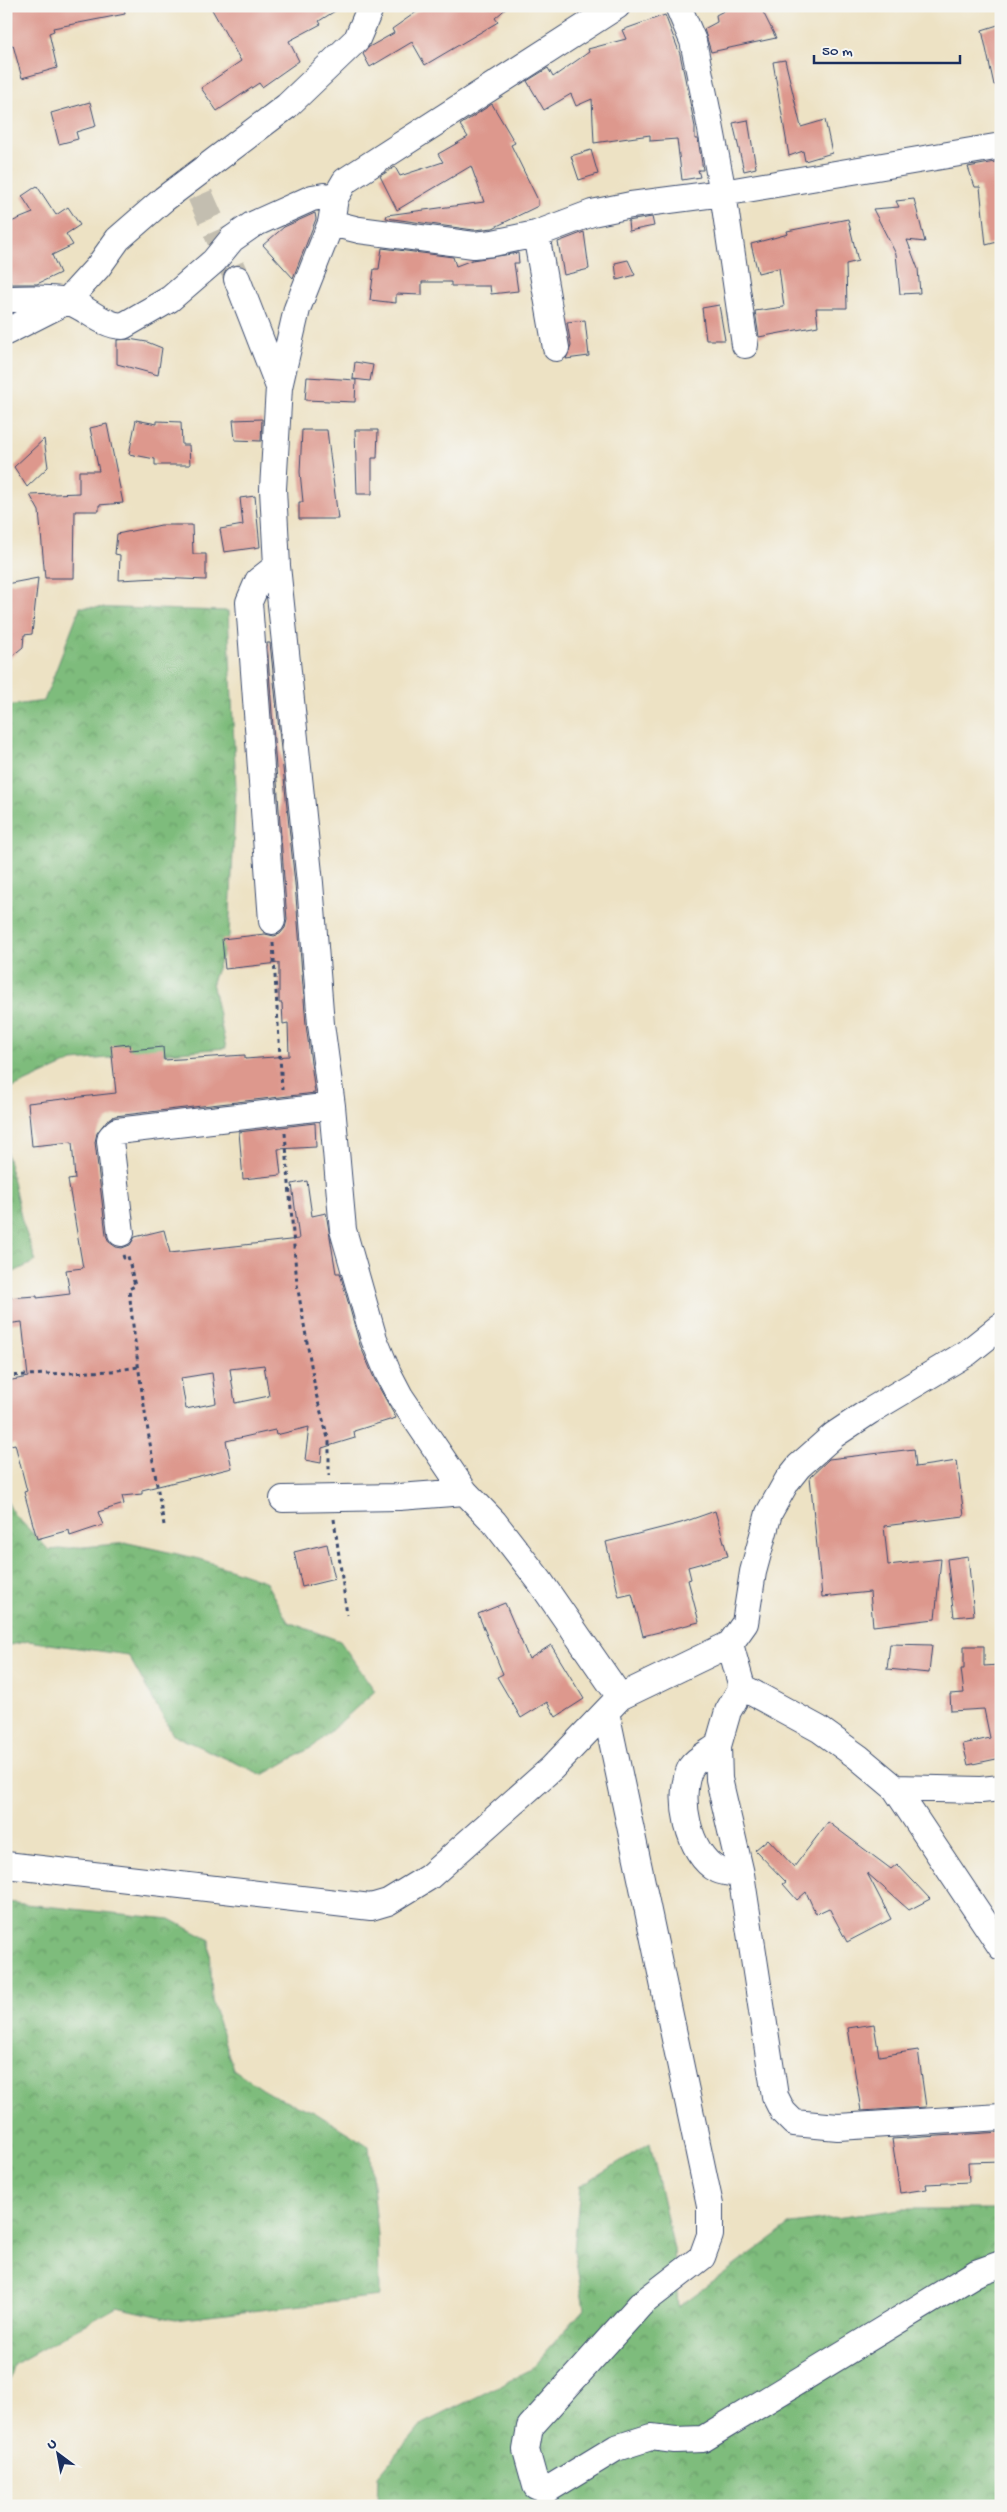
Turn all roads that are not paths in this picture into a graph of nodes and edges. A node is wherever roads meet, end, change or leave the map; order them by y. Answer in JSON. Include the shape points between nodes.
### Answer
{"nodes":[{"id":1,"x":371,"y":6,"type":"edge"},
{"id":2,"x":618,"y":6,"type":"edge"},
{"id":3,"x":678,"y":6,"type":"edge"},
{"id":4,"x":1001,"y":146,"type":"edge"},
{"id":5,"x":723,"y":194,"type":"junction"},
{"id":6,"x":333,"y":210,"type":"junction"},
{"id":7,"x":536,"y":234,"type":"junction"},
{"id":8,"x":237,"y":279,"type":"tunnel mouth"},
{"id":9,"x":6,"y":300,"type":"edge"},
{"id":10,"x":67,"y":301,"type":"junction"},
{"id":11,"x":6,"y":332,"type":"edge"},
{"id":12,"x":746,"y":345,"type":"dead end"},
{"id":13,"x":556,"y":348,"type":"dead end"},
{"id":14,"x":279,"y":387,"type":"junction"},
{"id":15,"x":277,"y":566,"type":"junction"},
{"id":16,"x":272,"y":921,"type":"road end"},
{"id":17,"x":332,"y":1106,"type":"junction"},
{"id":18,"x":120,"y":1233,"type":"road end"},
{"id":19,"x":1001,"y":1326,"type":"edge"},
{"id":20,"x":465,"y":1492,"type":"junction"},
{"id":21,"x":283,"y":1498,"type":"dead end"},
{"id":22,"x":730,"y":1644,"type":"junction"},
{"id":23,"x":742,"y":1687,"type":"junction"},
{"id":24,"x":613,"y":1704,"type":"junction"},
{"id":25,"x":718,"y":1746,"type":"junction"},
{"id":26,"x":895,"y":1788,"type":"junction"},
{"id":27,"x":1001,"y":1788,"type":"edge"},
{"id":28,"x":6,"y":1865,"type":"edge"},
{"id":29,"x":741,"y":1874,"type":"junction"},
{"id":30,"x":1001,"y":1947,"type":"edge"},
{"id":31,"x":1001,"y":2117,"type":"edge"},
{"id":32,"x":1001,"y":2264,"type":"edge"}],
"edges":[{"from":1,"to":10,"type":"street","via":[[358,39],[196,187],[164,199],[118,240]]},
{"from":2,"to":6,"type":"street","via":[[345,181]]},
{"from":3,"to":5,"type":"street","via":[[692,41]]},
{"from":4,"to":5,"type":"street"},
{"from":5,"to":7,"type":"street","via":[[592,213]]},
{"from":5,"to":12,"type":"street"},
{"from":6,"to":7,"type":"street","via":[[359,230],[474,245]]},
{"from":6,"to":10,"type":"street","via":[[324,196],[312,198],[252,225],[170,299],[130,323],[115,326]]},
{"from":6,"to":14,"type":"street","via":[[298,309]]},
{"from":7,"to":13,"type":"street"},
{"from":8,"to":14,"type":"street"},
{"from":9,"to":10,"type":"street"},
{"from":10,"to":11,"type":"street"},
{"from":14,"to":15,"type":"street","via":[[273,489]]},
{"from":15,"to":16,"type":"street","via":[[258,581],[249,602]]},
{"from":15,"to":17,"type":"street","via":[[310,883],[321,1024]]},
{"from":17,"to":18,"type":"street","via":[[122,1129],[114,1133],[110,1141]]},
{"from":17,"to":20,"type":"street","via":[[343,1230],[374,1339],[400,1396]]},
{"from":19,"to":22,"type":"street","via":[[967,1353],[834,1435],[799,1466],[769,1513],[753,1572],[745,1623]]},
{"from":20,"to":21,"type":"street","via":[[330,1499]]},
{"from":20,"to":24,"type":"street","via":[[494,1522],[533,1573]]},
{"from":22,"to":23,"type":"street"},
{"from":22,"to":24,"type":"street"},
{"from":23,"to":25,"type":"street","via":[[728,1711]]},
{"from":23,"to":26,"type":"street","via":[[819,1729]]},
{"from":24,"to":28,"type":"street","via":[[552,1768],[429,1876],[388,1902],[371,1907]]},
{"from":24,"to":32,"type":"street","via":[[710,2205],[710,2235],[702,2257],[641,2304],[530,2427],[526,2450],[536,2486],[547,2490],[616,2448],[651,2437],[703,2439],[976,2273]]},
{"from":25,"to":29,"type":"street","via":[[719,1779]]},
{"from":25,"to":29,"type":"street","via":[[692,1766],[685,1787],[687,1824],[698,1850],[718,1870]]},
{"from":26,"to":27,"type":"street"},
{"from":26,"to":30,"type":"street"},
{"from":29,"to":31,"type":"street","via":[[775,2096],[794,2123],[838,2127]]}]}
